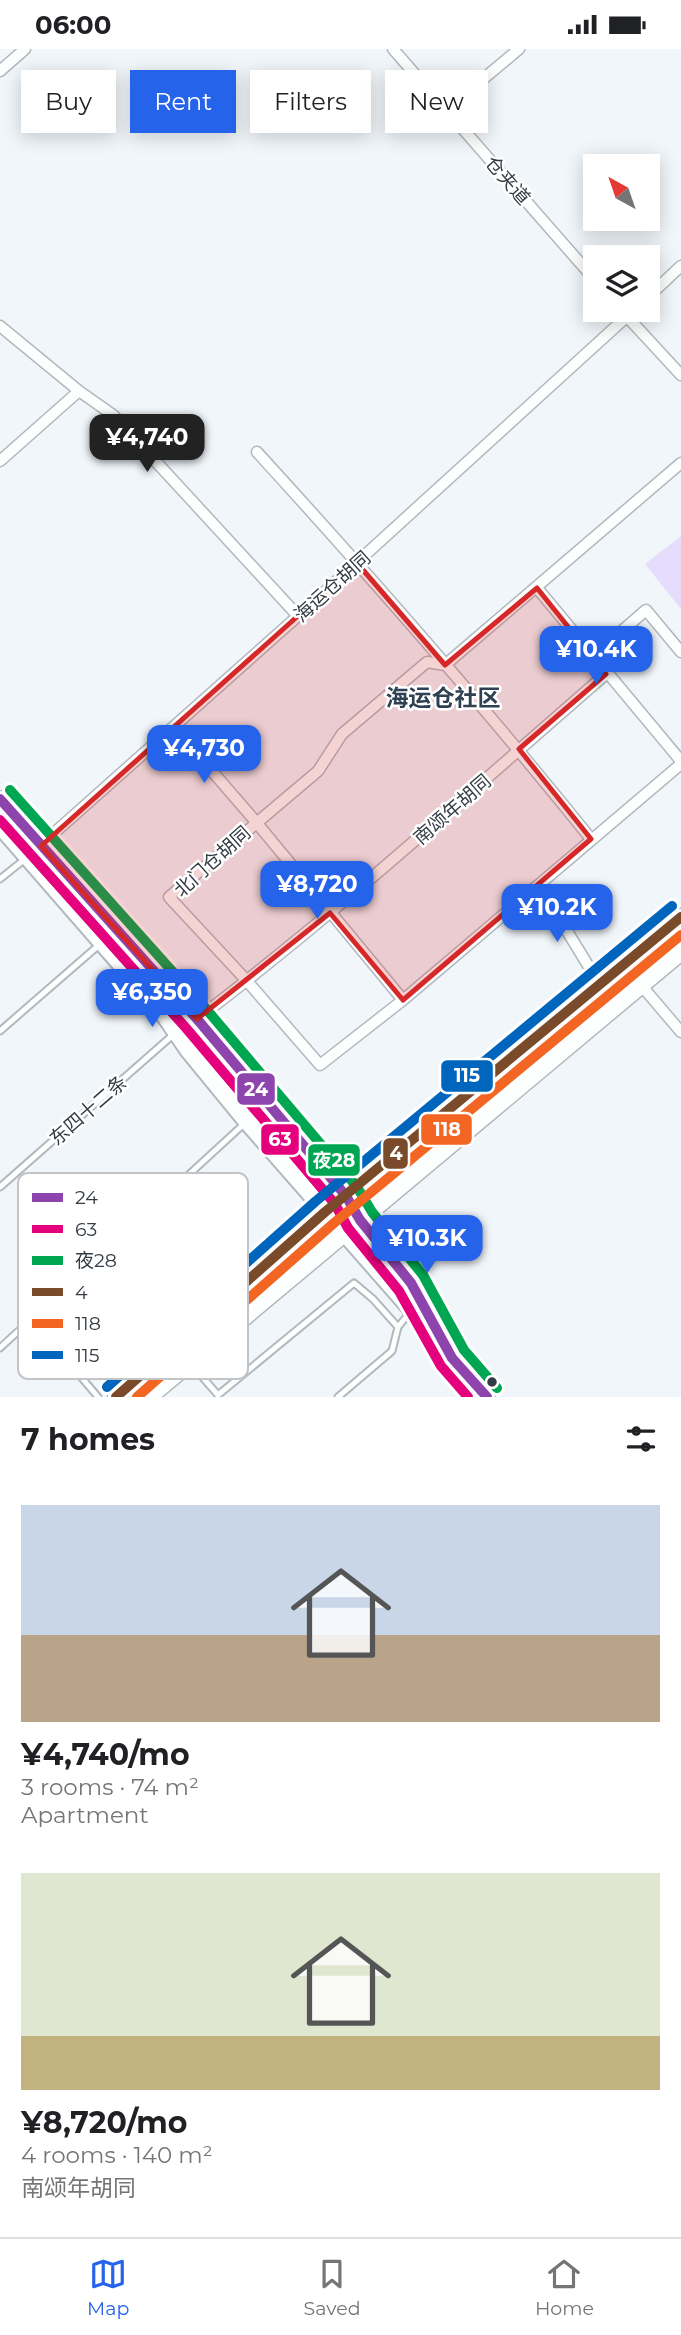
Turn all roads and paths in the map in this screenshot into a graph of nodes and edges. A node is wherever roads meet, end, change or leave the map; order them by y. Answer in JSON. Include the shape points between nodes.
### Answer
{"nodes":[{"id":1,"x":25,"y":49,"type":"edge"},
{"id":2,"x":393,"y":49,"type":"edge"},
{"id":3,"x":519,"y":49,"type":"edge"},
{"id":4,"x":411,"y":70,"type":"edge"},
{"id":5,"x":0,"y":71,"type":"edge"},
{"id":6,"x":488,"y":75,"type":"edge"},
{"id":7,"x":466,"y":133,"type":"edge"},
{"id":8,"x":583,"y":266,"type":"edge"},
{"id":9,"x":681,"y":267,"type":"edge"},
{"id":10,"x":660,"y":286,"type":"edge"},
{"id":11,"x":616,"y":322,"type":"edge"},
{"id":12,"x":636,"y":322,"type":"edge"},
{"id":13,"x":0,"y":326,"type":"edge"},
{"id":14,"x":681,"y":375,"type":"edge"},
{"id":15,"x":79,"y":391,"type":"junction"},
{"id":16,"x":257,"y":452,"type":"dead end"},
{"id":17,"x":0,"y":461,"type":"edge"},
{"id":18,"x":681,"y":463,"type":"edge"},
{"id":19,"x":357,"y":563,"type":"junction"},
{"id":20,"x":537,"y":588,"type":"junction"},
{"id":21,"x":298,"y":616,"type":"junction"},
{"id":22,"x":681,"y":652,"type":"edge"},
{"id":23,"x":592,"y":657,"type":"junction"},
{"id":24,"x":445,"y":665,"type":"junction"},
{"id":25,"x":606,"y":674,"type":"junction"},
{"id":26,"x":174,"y":727,"type":"junction"},
{"id":27,"x":519,"y":749,"type":"junction"},
{"id":28,"x":681,"y":763,"type":"edge"},
{"id":29,"x":0,"y":799,"type":"edge"},
{"id":30,"x":0,"y":813,"type":"edge"},
{"id":31,"x":256,"y":822,"type":"junction"},
{"id":32,"x":0,"y":827,"type":"edge"},
{"id":33,"x":592,"y":839,"type":"junction"},
{"id":34,"x":33,"y":852,"type":"junction"},
{"id":35,"x":0,"y":879,"type":"edge"},
{"id":36,"x":533,"y":889,"type":"junction"},
{"id":37,"x":330,"y":913,"type":"junction"},
{"id":38,"x":681,"y":917,"type":"edge"},
{"id":39,"x":102,"y":943,"type":"junction"},
{"id":40,"x":681,"y":952,"type":"edge"},
{"id":41,"x":247,"y":981,"type":"junction"},
{"id":42,"x":600,"y":985,"type":"junction"},
{"id":43,"x":641,"y":985,"type":"junction"},
{"id":44,"x":403,"y":1000,"type":"junction"},
{"id":45,"x":197,"y":1019,"type":"junction"},
{"id":46,"x":0,"y":1031,"type":"edge"},
{"id":47,"x":681,"y":1032,"type":"edge"},
{"id":48,"x":175,"y":1033,"type":"junction"},
{"id":49,"x":187,"y":1050,"type":"junction"},
{"id":50,"x":246,"y":1122,"type":"junction"},
{"id":51,"x":191,"y":1173,"type":"edge"},
{"id":52,"x":0,"y":1187,"type":"edge"},
{"id":53,"x":346,"y":1196,"type":"junction"},
{"id":54,"x":325,"y":1212,"type":"junction"},
{"id":55,"x":360,"y":1220,"type":"junction"},
{"id":56,"x":343,"y":1234,"type":"junction"},
{"id":57,"x":248,"y":1280,"type":"edge"},
{"id":58,"x":411,"y":1311,"type":"junction"},
{"id":59,"x":248,"y":1314,"type":"edge"},
{"id":60,"x":398,"y":1327,"type":"junction"},
{"id":61,"x":18,"y":1333,"type":"edge"},
{"id":62,"x":0,"y":1348,"type":"edge"},
{"id":63,"x":452,"y":1358,"type":"junction"},
{"id":64,"x":248,"y":1370,"type":"edge"},
{"id":65,"x":83,"y":1379,"type":"edge"},
{"id":66,"x":136,"y":1379,"type":"edge"},
{"id":67,"x":171,"y":1379,"type":"edge"},
{"id":68,"x":204,"y":1379,"type":"edge"},
{"id":69,"x":238,"y":1379,"type":"edge"},
{"id":70,"x":98,"y":1397,"type":"edge"},
{"id":71,"x":116,"y":1397,"type":"edge"},
{"id":72,"x":149,"y":1397,"type":"edge"},
{"id":73,"x":338,"y":1397,"type":"edge"},
{"id":74,"x":487,"y":1397,"type":"edge"}],
"edges":[{"from":1,"to":5,"type":"street"},
{"from":2,"to":4,"type":"street","name":"仓夹道"},
{"from":3,"to":6,"type":"street"},
{"from":7,"to":8,"type":"street","name":"仓夹道"},
{"from":9,"to":10,"type":"street"},
{"from":11,"to":19,"type":"street","name":"海运仓胡同"},
{"from":12,"to":14,"type":"street"},
{"from":13,"to":15,"type":"street"},
{"from":15,"to":17,"type":"street"},
{"from":15,"to":21,"type":"street","via":[[113,415]]},
{"from":16,"to":19,"type":"street"},
{"from":18,"to":20,"type":"street","name":"北门仓胡同"},
{"from":19,"to":21,"type":"street","name":"海运仓胡同"},
{"from":19,"to":24,"type":"street"},
{"from":20,"to":23,"type":"street"},
{"from":20,"to":24,"type":"street","name":"北门仓胡同"},
{"from":21,"to":26,"type":"street","name":"海运仓胡同"},
{"from":22,"to":23,"type":"street","via":[[646,610]]},
{"from":23,"to":25,"type":"street"},
{"from":24,"to":27,"type":"street"},
{"from":24,"to":31,"type":"street","name":"北门仓胡同","via":[[427,662],[342,734],[318,771]]},
{"from":25,"to":27,"type":"street","name":"南颂年胡同"},
{"from":25,"to":28,"type":"street"},
{"from":26,"to":31,"type":"street"},
{"from":26,"to":34,"type":"street","name":"海运仓胡同"},
{"from":27,"to":33,"type":"street"},
{"from":27,"to":37,"type":"street","name":"南颂年胡同"},
{"from":28,"to":33,"type":"street","name":"北门仓胡同"},
{"from":29,"to":34,"type":"main road"},
{"from":30,"to":34,"type":"lane"},
{"from":31,"to":37,"type":"street"},
{"from":31,"to":41,"type":"street","name":"北门仓胡同","via":[[169,897]]},
{"from":32,"to":34,"type":"main road"},
{"from":33,"to":36,"type":"street","name":"北门仓胡同"},
{"from":34,"to":35,"type":"lane"},
{"from":34,"to":39,"type":"main road"},
{"from":34,"to":45,"type":"main road"},
{"from":34,"to":49,"type":"lane","via":[[170,1005],[181,1023]]},
{"from":36,"to":42,"type":"street"},
{"from":36,"to":44,"type":"street","name":"北门仓胡同"},
{"from":37,"to":41,"type":"street","name":"南颂年胡同"},
{"from":37,"to":44,"type":"street"},
{"from":38,"to":42,"type":"main road"},
{"from":39,"to":46,"type":"lane"},
{"from":39,"to":48,"type":"main road"},
{"from":40,"to":43,"type":"main road"},
{"from":41,"to":44,"type":"street","name":"北门仓胡同","via":[[320,1065]]},
{"from":41,"to":45,"type":"street","name":"南颂年胡同"},
{"from":42,"to":53,"type":"main road"},
{"from":43,"to":47,"type":"street"},
{"from":43,"to":55,"type":"main road"},
{"from":45,"to":53,"type":"main road"},
{"from":48,"to":49,"type":"main road"},
{"from":48,"to":52,"type":"lane","name":"东四十二条"},
{"from":49,"to":50,"type":"main road"},
{"from":50,"to":51,"type":"lane"},
{"from":50,"to":54,"type":"main road"},
{"from":53,"to":54,"type":"main road"},
{"from":53,"to":55,"type":"main road"},
{"from":54,"to":56,"type":"main road"},
{"from":54,"to":57,"type":"main road"},
{"from":55,"to":56,"type":"main road"},
{"from":55,"to":63,"type":"main road","via":[[411,1283]]},
{"from":56,"to":58,"type":"main road"},
{"from":56,"to":59,"type":"main road"},
{"from":58,"to":60,"type":"lane"},
{"from":58,"to":63,"type":"main road"},
{"from":60,"to":64,"type":"lane","via":[[355,1283]]},
{"from":60,"to":73,"type":"lane","via":[[392,1351]]},
{"from":61,"to":62,"type":"lane"},
{"from":63,"to":74,"type":"main road"},
{"from":65,"to":70,"type":"lane"},
{"from":66,"to":71,"type":"main road"},
{"from":67,"to":72,"type":"main road"},
{"from":68,"to":69,"type":"lane","via":[[218,1395]]}]}
